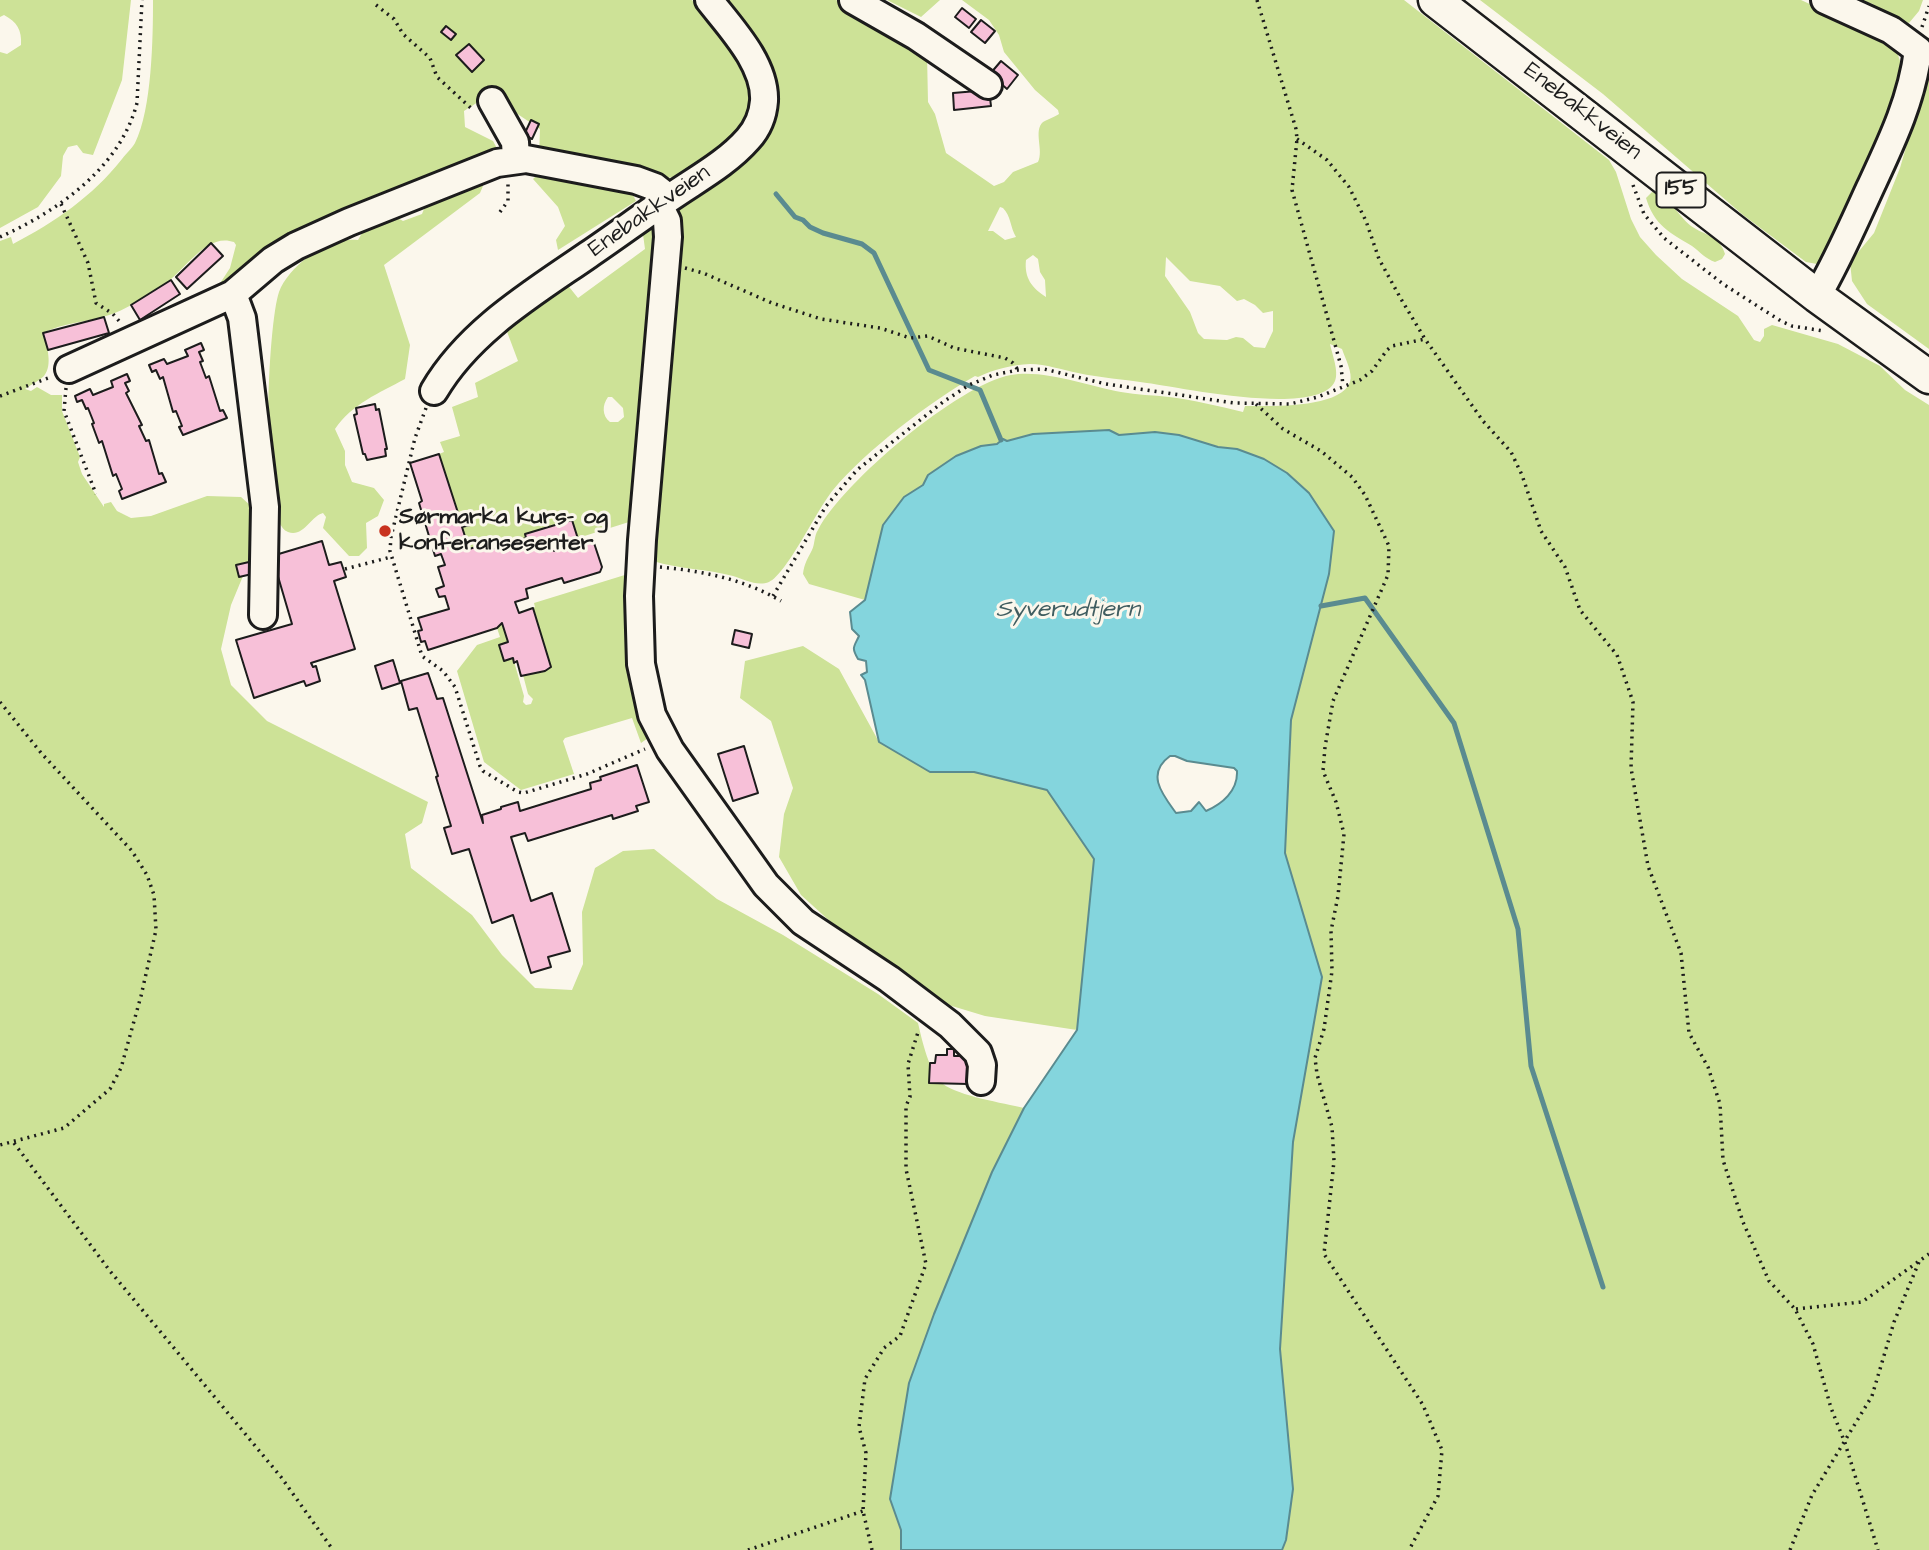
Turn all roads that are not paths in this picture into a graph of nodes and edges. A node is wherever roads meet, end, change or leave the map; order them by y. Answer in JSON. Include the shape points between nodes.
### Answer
{"nodes":[{"id":1,"x":709,"y":0,"type":"edge"},
{"id":2,"x":853,"y":0,"type":"edge"},
{"id":3,"x":1435,"y":0,"type":"edge"},
{"id":4,"x":1825,"y":0,"type":"edge"},
{"id":5,"x":988,"y":85,"type":"dead end"},
{"id":6,"x":482,"y":104,"type":"road end"},
{"id":7,"x":511,"y":160,"type":"junction"},
{"id":8,"x":664,"y":202,"type":"junction"},
{"id":9,"x":233,"y":294,"type":"junction"},
{"id":10,"x":1817,"y":296,"type":"junction"},
{"id":11,"x":69,"y":369,"type":"road end"},
{"id":12,"x":1929,"y":377,"type":"edge"},
{"id":13,"x":434,"y":391,"type":"road end"},
{"id":14,"x":263,"y":615,"type":"dead end"},
{"id":15,"x":981,"y":1081,"type":"dead end"}],
"edges":[{"from":1,"to":8,"type":"street","name":"Enebakkveien","via":[[756,68],[764,106],[746,142]]},
{"from":2,"to":5,"type":"street"},
{"from":3,"to":10,"type":"main road","name":"Enebakkveien","number":"155"},
{"from":4,"to":10,"type":"street","via":[[1891,30],[1918,50],[1906,108]]},
{"from":6,"to":7,"type":"street","via":[[514,142]]},
{"from":7,"to":8,"type":"street","via":[[636,180],[655,187]]},
{"from":7,"to":9,"type":"street","via":[[296,246]]},
{"from":8,"to":13,"type":"street","name":"Enebakkveien","via":[[509,312],[465,349]]},
{"from":8,"to":15,"type":"street","via":[[666,265],[640,565],[642,678],[649,705],[664,739],[746,859],[783,903],[803,922],[950,1025],[978,1053]]},
{"from":9,"to":11,"type":"street"},
{"from":9,"to":14,"type":"street","via":[[242,318],[264,490]]},
{"from":10,"to":12,"type":"main road","name":"Enebakkveien","number":"155"}]}
